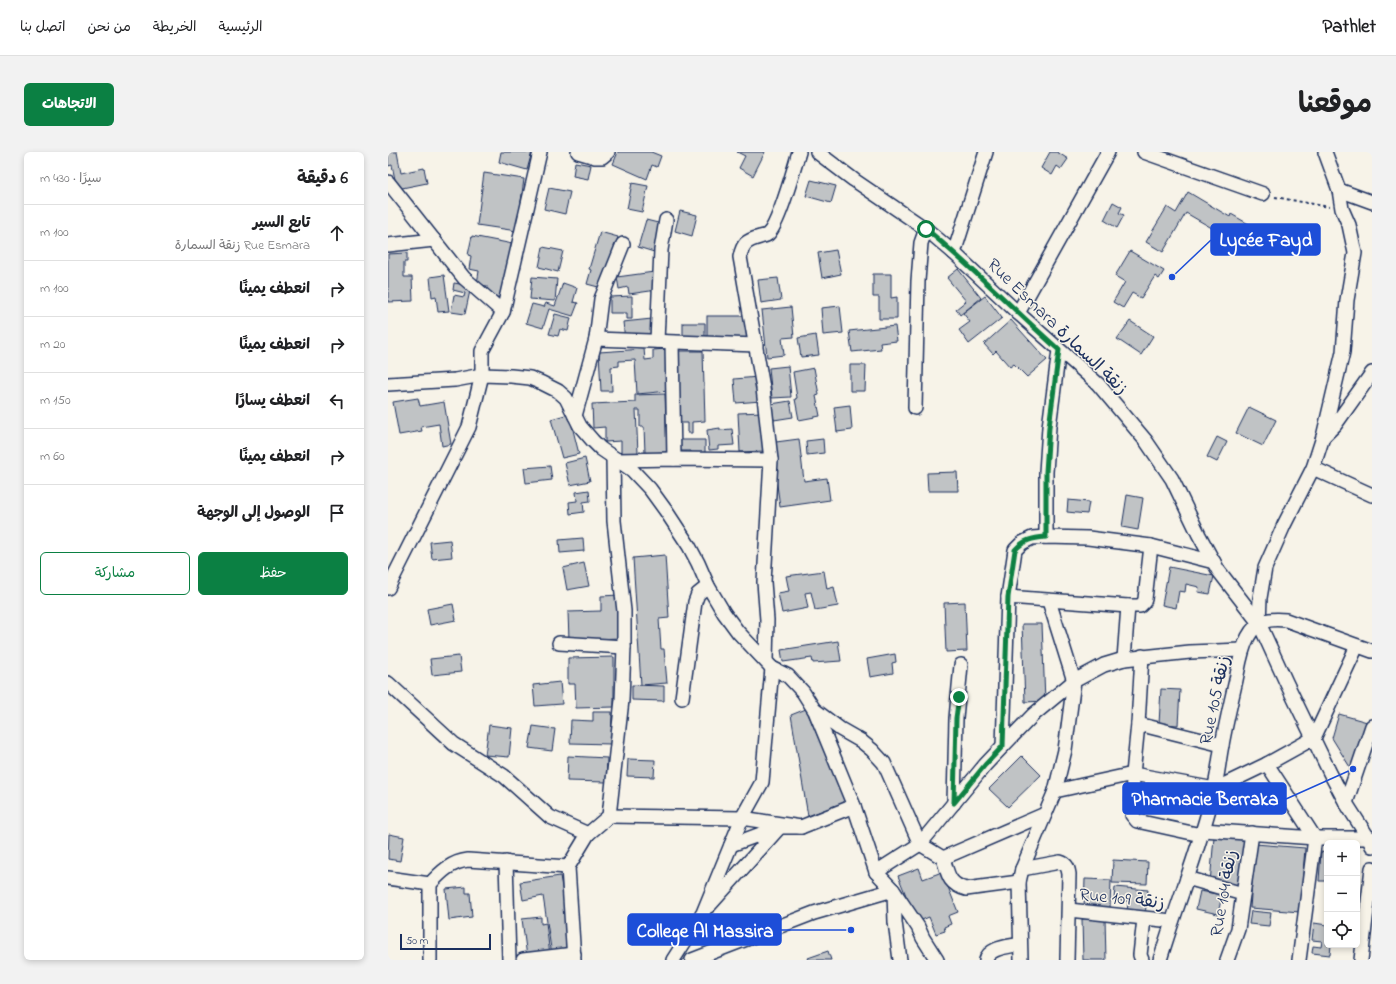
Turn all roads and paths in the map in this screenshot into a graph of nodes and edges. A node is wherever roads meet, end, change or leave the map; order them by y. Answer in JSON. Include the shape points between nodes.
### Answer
{"nodes":[{"id":1,"x":540,"y":152,"type":"edge"},
{"id":2,"x":578,"y":152,"type":"edge"},
{"id":3,"x":608,"y":152,"type":"edge"},
{"id":4,"x":799,"y":152,"type":"edge"},
{"id":5,"x":817,"y":152,"type":"edge"},
{"id":6,"x":986,"y":152,"type":"edge"},
{"id":7,"x":1108,"y":152,"type":"edge"},
{"id":8,"x":1144,"y":152,"type":"edge"},
{"id":9,"x":1325,"y":152,"type":"edge"},
{"id":10,"x":1331,"y":152,"type":"edge"},
{"id":11,"x":1330,"y":166,"type":"junction"},
{"id":12,"x":388,"y":182,"type":"edge"},
{"id":13,"x":1339,"y":190,"type":"junction"},
{"id":14,"x":1262,"y":194,"type":"joint"},
{"id":15,"x":1371,"y":198,"type":"edge"},
{"id":16,"x":1342,"y":209,"type":"junction"},
{"id":17,"x":666,"y":220,"type":"dead end"},
{"id":18,"x":926,"y":229,"type":"junction"},
{"id":19,"x":434,"y":240,"type":"junction"},
{"id":20,"x":623,"y":244,"type":"dead end"},
{"id":21,"x":388,"y":245,"type":"edge"},
{"id":22,"x":954,"y":253,"type":"junction"},
{"id":23,"x":503,"y":312,"type":"junction"},
{"id":24,"x":1018,"y":313,"type":"junction"},
{"id":25,"x":596,"y":339,"type":"junction"},
{"id":26,"x":657,"y":341,"type":"junction"},
{"id":27,"x":672,"y":343,"type":"junction"},
{"id":28,"x":756,"y":345,"type":"junction"},
{"id":29,"x":1059,"y":350,"type":"junction"},
{"id":30,"x":1372,"y":373,"type":"edge"},
{"id":31,"x":482,"y":375,"type":"junction"},
{"id":32,"x":388,"y":384,"type":"edge"},
{"id":33,"x":915,"y":408,"type":"dead end"},
{"id":34,"x":575,"y":416,"type":"junction"},
{"id":35,"x":1323,"y":437,"type":"junction"},
{"id":36,"x":615,"y":459,"type":"junction"},
{"id":37,"x":674,"y":459,"type":"junction"},
{"id":38,"x":771,"y":460,"type":"junction"},
{"id":39,"x":1313,"y":468,"type":"junction"},
{"id":40,"x":1372,"y":495,"type":"edge"},
{"id":41,"x":1046,"y":537,"type":"junction"},
{"id":42,"x":1151,"y":546,"type":"junction"},
{"id":43,"x":1214,"y":562,"type":"junction"},
{"id":44,"x":708,"y":586,"type":"junction"},
{"id":45,"x":388,"y":588,"type":"edge"},
{"id":46,"x":1008,"y":597,"type":"junction"},
{"id":47,"x":1048,"y":601,"type":"junction"},
{"id":48,"x":1128,"y":606,"type":"junction"},
{"id":49,"x":1259,"y":623,"type":"junction"},
{"id":50,"x":559,"y":643,"type":"dead end"},
{"id":51,"x":1357,"y":646,"type":"junction"},
{"id":52,"x":624,"y":647,"type":"junction"},
{"id":53,"x":1242,"y":650,"type":"junction"},
{"id":54,"x":1372,"y":651,"type":"edge"},
{"id":55,"x":1142,"y":656,"type":"junction"},
{"id":56,"x":1124,"y":658,"type":"junction"},
{"id":57,"x":769,"y":664,"type":"junction"},
{"id":58,"x":961,"y":665,"type":"dead end"},
{"id":59,"x":1074,"y":681,"type":"junction"},
{"id":60,"x":388,"y":683,"type":"edge"},
{"id":61,"x":682,"y":698,"type":"dead end"},
{"id":62,"x":815,"y":711,"type":"junction"},
{"id":63,"x":1138,"y":724,"type":"junction"},
{"id":64,"x":1372,"y":726,"type":"edge"},
{"id":65,"x":1314,"y":738,"type":"junction"},
{"id":66,"x":1222,"y":745,"type":"junction"},
{"id":67,"x":1003,"y":746,"type":"junction"},
{"id":68,"x":1368,"y":749,"type":"edge"},
{"id":69,"x":1267,"y":764,"type":"junction"},
{"id":70,"x":1133,"y":774,"type":"junction"},
{"id":71,"x":1215,"y":789,"type":"junction"},
{"id":72,"x":1055,"y":791,"type":"junction"},
{"id":73,"x":954,"y":803,"type":"junction"},
{"id":74,"x":1346,"y":803,"type":"junction"},
{"id":75,"x":854,"y":806,"type":"junction"},
{"id":76,"x":1044,"y":814,"type":"junction"},
{"id":77,"x":609,"y":816,"type":"junction"},
{"id":78,"x":742,"y":818,"type":"junction"},
{"id":79,"x":780,"y":827,"type":"junction"},
{"id":80,"x":801,"y":827,"type":"junction"},
{"id":81,"x":1202,"y":832,"type":"junction"},
{"id":82,"x":1252,"y":833,"type":"junction"},
{"id":83,"x":588,"y":834,"type":"junction"},
{"id":84,"x":1315,"y":838,"type":"junction"},
{"id":85,"x":1371,"y":841,"type":"edge"},
{"id":86,"x":920,"y":844,"type":"junction"},
{"id":87,"x":731,"y":845,"type":"junction"},
{"id":88,"x":943,"y":858,"type":"junction"},
{"id":89,"x":506,"y":862,"type":"junction"},
{"id":90,"x":568,"y":867,"type":"junction"},
{"id":91,"x":1372,"y":868,"type":"edge"},
{"id":92,"x":1022,"y":869,"type":"junction"},
{"id":93,"x":876,"y":872,"type":"junction"},
{"id":94,"x":388,"y":878,"type":"edge"},
{"id":95,"x":1187,"y":878,"type":"junction"},
{"id":96,"x":1019,"y":882,"type":"junction"},
{"id":97,"x":430,"y":884,"type":"junction"},
{"id":98,"x":893,"y":890,"type":"junction"},
{"id":99,"x":1243,"y":894,"type":"junction"},
{"id":100,"x":1069,"y":910,"type":"junction"},
{"id":101,"x":703,"y":913,"type":"junction"},
{"id":102,"x":1144,"y":919,"type":"junction"},
{"id":103,"x":1172,"y":921,"type":"junction"},
{"id":104,"x":1020,"y":944,"type":"junction"},
{"id":105,"x":574,"y":957,"type":"edge"},
{"id":106,"x":430,"y":960,"type":"edge"},
{"id":107,"x":509,"y":960,"type":"edge"},
{"id":108,"x":523,"y":960,"type":"edge"},
{"id":109,"x":673,"y":960,"type":"edge"},
{"id":110,"x":692,"y":960,"type":"edge"},
{"id":111,"x":900,"y":960,"type":"edge"},
{"id":112,"x":938,"y":960,"type":"edge"},
{"id":113,"x":986,"y":960,"type":"edge"},
{"id":114,"x":1020,"y":960,"type":"edge"},
{"id":115,"x":1067,"y":960,"type":"edge"},
{"id":116,"x":1142,"y":960,"type":"edge"},
{"id":117,"x":1160,"y":960,"type":"edge"},
{"id":118,"x":1227,"y":960,"type":"edge"},
{"id":119,"x":1299,"y":960,"type":"edge"},
{"id":120,"x":1361,"y":960,"type":"edge"}],
"edges":[{"from":1,"to":23,"type":"street"},
{"from":2,"to":3,"type":"street","via":[[602,158]]},
{"from":4,"to":28,"type":"street","via":[[781,210],[771,231],[765,236],[746,241],[742,248],[740,257]]},
{"from":5,"to":18,"type":"street","name":"Rue Esmara زنقة السمارة"},
{"from":6,"to":22,"type":"street"},
{"from":7,"to":24,"type":"street"},
{"from":8,"to":14,"type":"street"},
{"from":9,"to":11,"type":"street"},
{"from":10,"to":11,"type":"street"},
{"from":11,"to":13,"type":"street"},
{"from":12,"to":19,"type":"street"},
{"from":13,"to":15,"type":"street"},
{"from":13,"to":16,"type":"street"},
{"from":14,"to":16,"type":"path"},
{"from":16,"to":35,"type":"street","via":[[1349,225],[1355,253],[1347,300],[1343,352]]},
{"from":17,"to":26,"type":"street","via":[[661,250]]},
{"from":18,"to":22,"type":"street","name":"Rue Esmara زنقة السمارة"},
{"from":18,"to":33,"type":"street","via":[[918,281]]},
{"from":19,"to":21,"type":"street"},
{"from":19,"to":23,"type":"street","via":[[464,278]]},
{"from":20,"to":25,"type":"street","via":[[601,299]]},
{"from":22,"to":24,"type":"street","name":"Rue Esmara زنقة السمارة"},
{"from":23,"to":31,"type":"street","via":[[482,351]]},
{"from":24,"to":29,"type":"street","name":"Rue Esmara زنقة السمارة"},
{"from":25,"to":26,"type":"street"},
{"from":25,"to":34,"type":"street"},
{"from":26,"to":27,"type":"street"},
{"from":27,"to":28,"type":"street"},
{"from":27,"to":37,"type":"street"},
{"from":28,"to":38,"type":"street"},
{"from":29,"to":41,"type":"street","via":[[1046,465]]},
{"from":29,"to":43,"type":"street","name":"Rue Esmara زنقة السمارة","via":[[1098,384],[1146,441],[1172,479]]},
{"from":30,"to":35,"type":"street","via":[[1336,425]]},
{"from":31,"to":32,"type":"street","via":[[455,380]]},
{"from":31,"to":34,"type":"street","via":[[530,378],[542,383],[566,398]]},
{"from":31,"to":45,"type":"street","via":[[469,427]]},
{"from":34,"to":36,"type":"street","via":[[593,441]]},
{"from":35,"to":39,"type":"street"},
{"from":36,"to":37,"type":"street"},
{"from":36,"to":44,"type":"street","via":[[640,477],[666,510],[690,546]]},
{"from":36,"to":52,"type":"street","via":[[614,521],[624,611]]},
{"from":37,"to":38,"type":"street"},
{"from":38,"to":57,"type":"street","via":[[764,582]]},
{"from":39,"to":40,"type":"street"},
{"from":39,"to":49,"type":"street","via":[[1265,568]]},
{"from":41,"to":42,"type":"street","via":[[1088,538]]},
{"from":41,"to":46,"type":"street","via":[[1026,540],[1015,550]]},
{"from":42,"to":43,"type":"street"},
{"from":42,"to":48,"type":"street","via":[[1144,602],[1140,606]]},
{"from":43,"to":49,"type":"street","name":"Rue Esmara زنقة السمارة"},
{"from":44,"to":57,"type":"street","via":[[738,632]]},
{"from":44,"to":61,"type":"street","via":[[698,594],[695,602]]},
{"from":46,"to":47,"type":"street"},
{"from":46,"to":67,"type":"street"},
{"from":47,"to":48,"type":"street"},
{"from":47,"to":59,"type":"street"},
{"from":48,"to":56,"type":"street"},
{"from":49,"to":51,"type":"street","via":[[1274,618],[1286,620]]},
{"from":49,"to":53,"type":"street","name":"Rue 105 زنقة","via":[[1249,635]]},
{"from":49,"to":65,"type":"street","name":"Rue Esmara زنقة السمارة"},
{"from":50,"to":52,"type":"street"},
{"from":51,"to":54,"type":"street"},
{"from":51,"to":65,"type":"street"},
{"from":52,"to":77,"type":"street","via":[[622,700]]},
{"from":53,"to":55,"type":"street"},
{"from":53,"to":66,"type":"street","name":"Rue 105 زنقة"},
{"from":55,"to":56,"type":"street"},
{"from":55,"to":63,"type":"street"},
{"from":56,"to":59,"type":"street"},
{"from":57,"to":62,"type":"street","via":[[788,676],[803,692]]},
{"from":57,"to":78,"type":"street","via":[[762,782]]},
{"from":58,"to":73,"type":"street","via":[[956,718]]},
{"from":59,"to":67,"type":"street","via":[[1033,715]]},
{"from":59,"to":72,"type":"street","via":[[1065,750]]},
{"from":60,"to":83,"type":"street","via":[[454,744],[504,776],[550,817]]},
{"from":62,"to":75,"type":"street"},
{"from":62,"to":86,"type":"street","via":[[861,741],[884,763]]},
{"from":63,"to":66,"type":"street"},
{"from":63,"to":70,"type":"street"},
{"from":64,"to":68,"type":"street"},
{"from":65,"to":69,"type":"street"},
{"from":65,"to":74,"type":"street","name":"Rue Esmara زنقة السمارة"},
{"from":66,"to":71,"type":"street","name":"Rue 105 زنقة"},
{"from":67,"to":73,"type":"street"},
{"from":68,"to":74,"type":"street"},
{"from":69,"to":71,"type":"street"},
{"from":69,"to":84,"type":"street"},
{"from":70,"to":71,"type":"street"},
{"from":70,"to":72,"type":"street"},
{"from":70,"to":81,"type":"street","via":[[1134,819]]},
{"from":71,"to":81,"type":"street","name":"Rue 105 زنقة"},
{"from":72,"to":76,"type":"street"},
{"from":73,"to":86,"type":"street"},
{"from":74,"to":85,"type":"street","name":"Rue Esmara زنقة السمارة"},
{"from":75,"to":80,"type":"street"},
{"from":75,"to":93,"type":"street"},
{"from":76,"to":88,"type":"street"},
{"from":76,"to":92,"type":"street"},
{"from":77,"to":78,"type":"street"},
{"from":77,"to":83,"type":"street"},
{"from":78,"to":80,"type":"street"},
{"from":78,"to":87,"type":"street"},
{"from":79,"to":80,"type":"street"},
{"from":79,"to":87,"type":"street"},
{"from":79,"to":101,"type":"street"},
{"from":81,"to":82,"type":"street"},
{"from":81,"to":95,"type":"street","name":"Rue 105 زنقة"},
{"from":82,"to":84,"type":"street"},
{"from":82,"to":99,"type":"street","name":"Rue 104 زنقة"},
{"from":83,"to":90,"type":"street"},
{"from":84,"to":85,"type":"street"},
{"from":84,"to":119,"type":"street"},
{"from":86,"to":88,"type":"street"},
{"from":86,"to":93,"type":"street"},
{"from":87,"to":101,"type":"street"},
{"from":88,"to":96,"type":"street","via":[[950,880],[959,887],[966,889]]},
{"from":89,"to":90,"type":"street"},
{"from":89,"to":97,"type":"street","via":[[459,861],[442,871]]},
{"from":89,"to":107,"type":"street"},
{"from":90,"to":105,"type":"street"},
{"from":91,"to":120,"type":"street"},
{"from":92,"to":96,"type":"street"},
{"from":92,"to":100,"type":"street","via":[[1064,863],[1069,874]]},
{"from":93,"to":98,"type":"street"},
{"from":94,"to":97,"type":"street"},
{"from":95,"to":99,"type":"street"},
{"from":95,"to":103,"type":"street","name":"Rue 105 زنقة"},
{"from":96,"to":104,"type":"street"},
{"from":97,"to":106,"type":"street"},
{"from":98,"to":110,"type":"street","via":[[814,913]]},
{"from":98,"to":111,"type":"street"},
{"from":98,"to":112,"type":"street"},
{"from":99,"to":118,"type":"street","name":"Rue 104 زنقة","via":[[1238,929]]},
{"from":100,"to":102,"type":"street","name":"Rue 109 زنقة"},
{"from":100,"to":115,"type":"street"},
{"from":101,"to":109,"type":"street"},
{"from":102,"to":103,"type":"street","name":"Rue 109 زنقة"},
{"from":102,"to":116,"type":"street","via":[[1140,955]]},
{"from":103,"to":117,"type":"street","name":"Rue 105 زنقة"},
{"from":104,"to":113,"type":"street","via":[[993,951]]},
{"from":104,"to":114,"type":"street"},
{"from":105,"to":108,"type":"street"}]}
